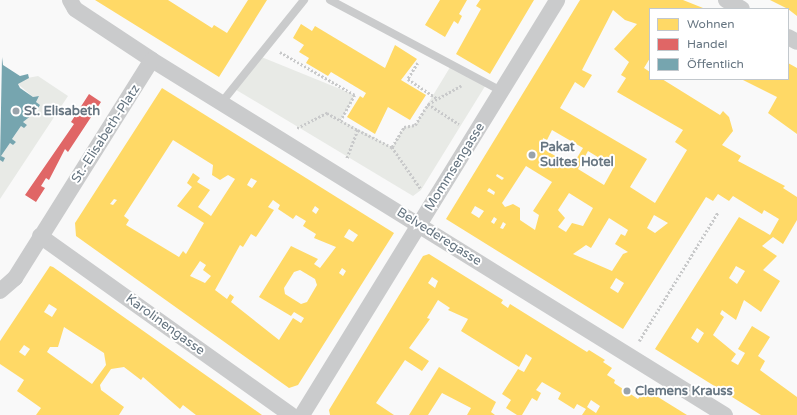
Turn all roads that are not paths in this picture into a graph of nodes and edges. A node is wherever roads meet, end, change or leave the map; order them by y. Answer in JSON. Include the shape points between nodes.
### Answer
{"nodes":[{"id":1,"x":70,"y":0,"type":"edge"},
{"id":2,"x":304,"y":0,"type":"edge"},
{"id":3,"x":330,"y":0,"type":"edge"},
{"id":4,"x":557,"y":0,"type":"edge"},
{"id":5,"x":726,"y":0,"type":"edge"},
{"id":6,"x":740,"y":8,"type":"edge"},
{"id":7,"x":152,"y":60,"type":"junction"},
{"id":8,"x":501,"y":92,"type":"junction"},
{"id":9,"x":222,"y":102,"type":"junction"},
{"id":10,"x":419,"y":225,"type":"junction"},
{"id":11,"x":40,"y":236,"type":"junction"},
{"id":12,"x":0,"y":291,"type":"edge"},
{"id":13,"x":291,"y":415,"type":"edge"},
{"id":14,"x":302,"y":415,"type":"edge"},
{"id":15,"x":725,"y":415,"type":"edge"}],
"edges":[{"from":1,"to":7,"type":"street","via":[[75,9]]},
{"from":2,"to":9,"type":"lane"},
{"from":3,"to":8,"type":"lane"},
{"from":4,"to":8,"type":"street","name":"Mommsengasse"},
{"from":5,"to":6,"type":"street"},
{"from":7,"to":9,"type":"street","name":"Belvederegasse"},
{"from":7,"to":11,"type":"street","name":"St.-Elisabeth-Platz"},
{"from":8,"to":10,"type":"street","name":"Mommsengasse"},
{"from":9,"to":10,"type":"street","name":"Belvederegasse"},
{"from":10,"to":14,"type":"street","name":"Mommsengasse"},
{"from":10,"to":15,"type":"street","name":"Belvederegasse"},
{"from":11,"to":12,"type":"street","name":"St.-Elisabeth-Platz","via":[[15,278]]},
{"from":11,"to":13,"type":"street","name":"Karolinengasse"}]}
